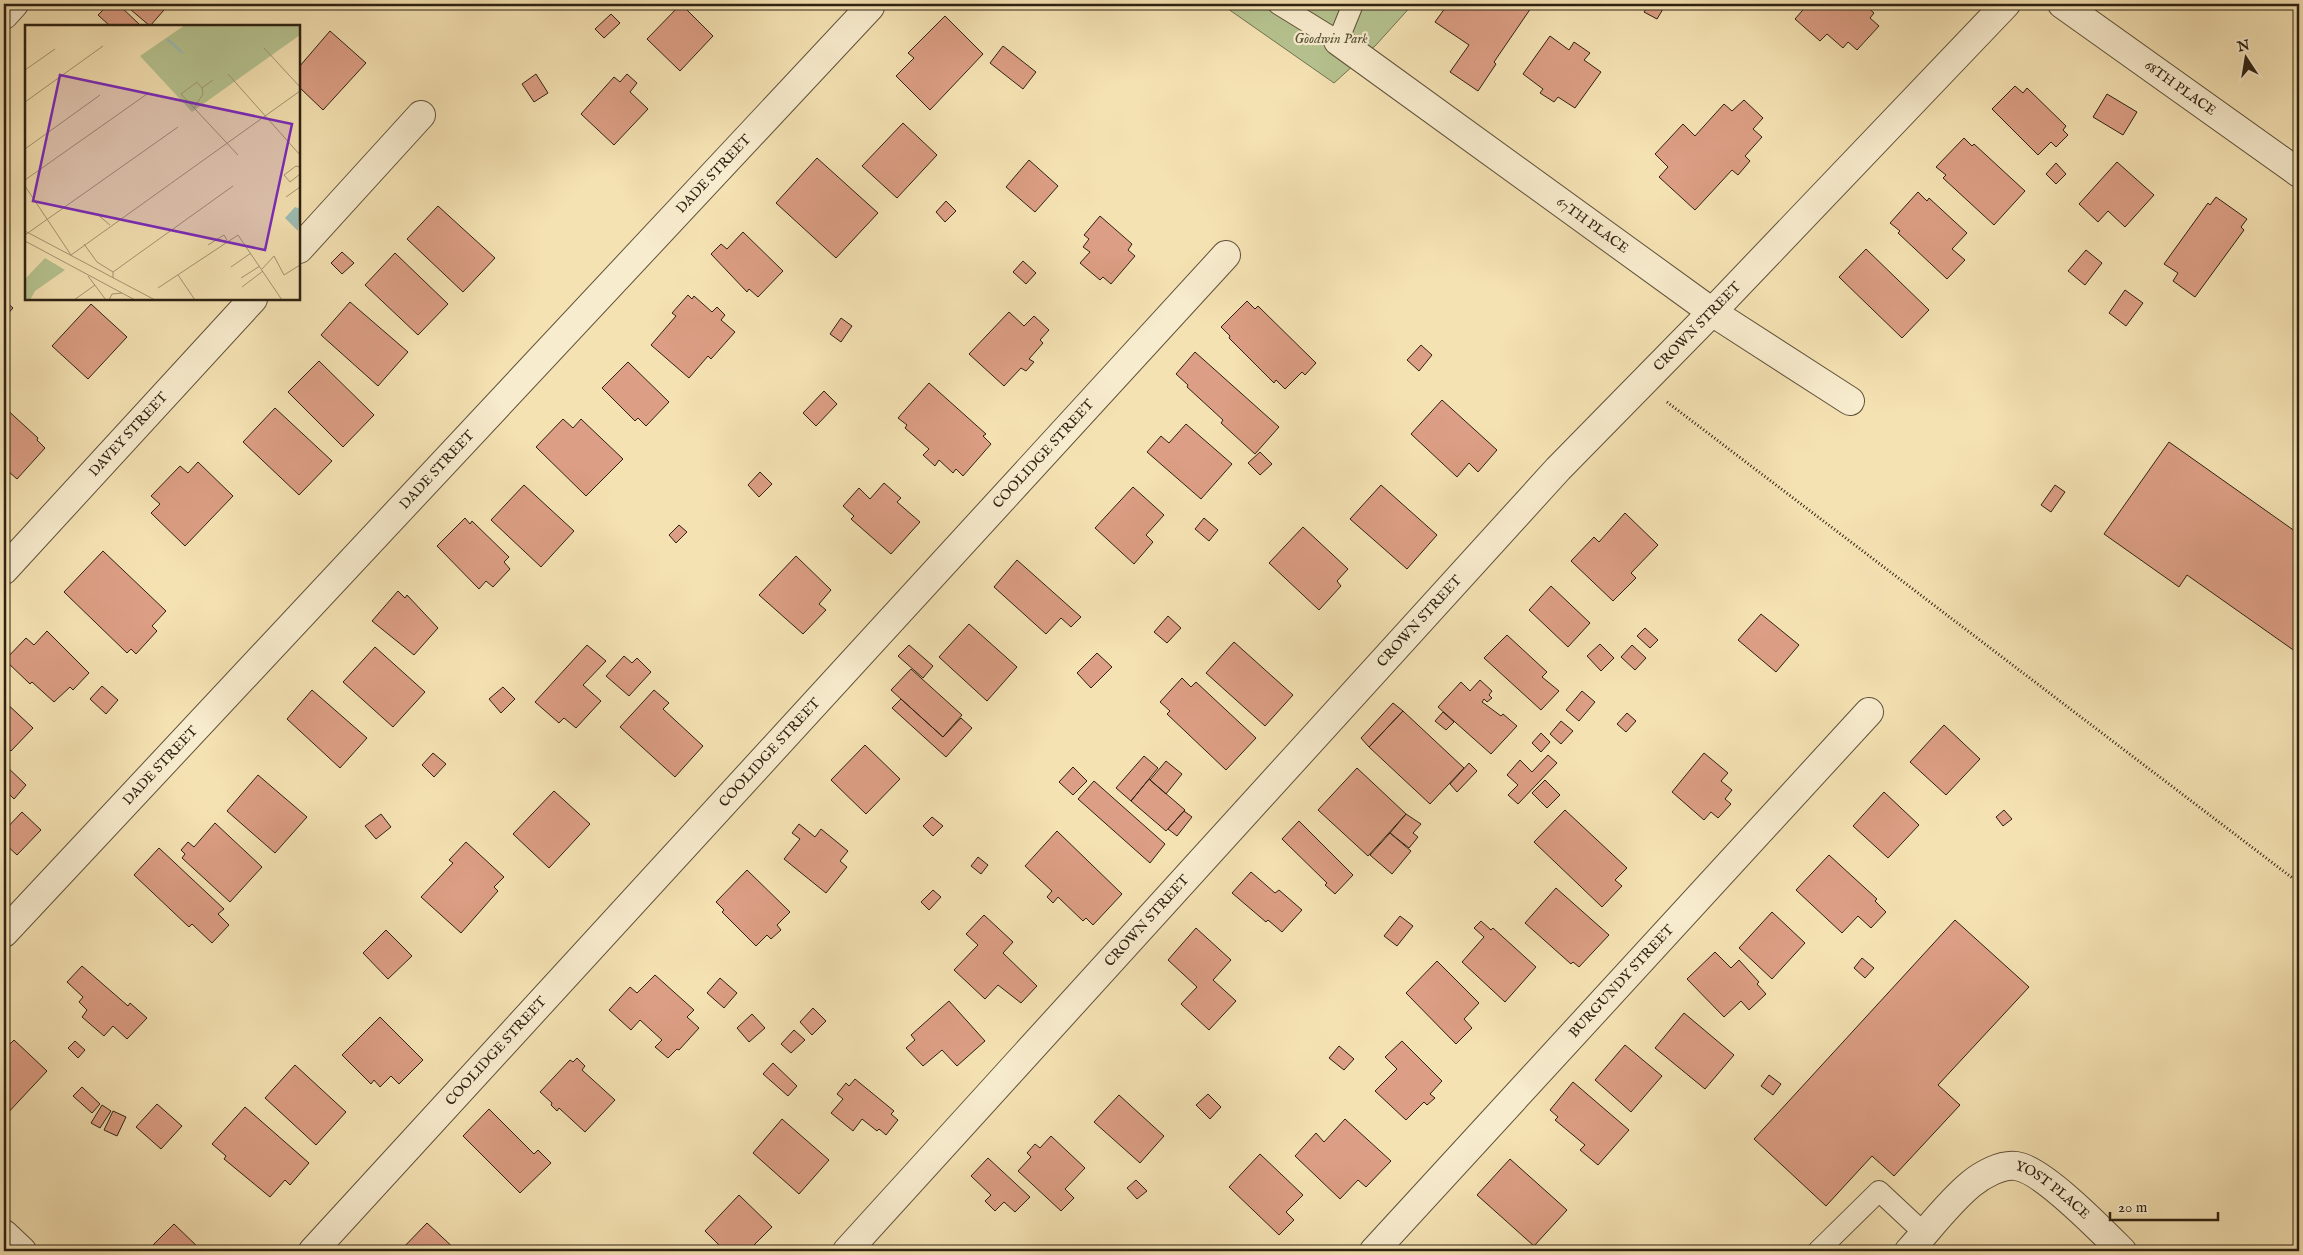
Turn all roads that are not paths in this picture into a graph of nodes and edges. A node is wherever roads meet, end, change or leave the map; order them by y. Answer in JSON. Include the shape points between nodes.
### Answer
{"nodes":[{"id":1,"x":14,"y":4,"type":"edge"},
{"id":2,"x":1278,"y":4,"type":"edge"},
{"id":3,"x":1353,"y":4,"type":"edge"},
{"id":4,"x":2006,"y":4,"type":"edge"},
{"id":5,"x":2062,"y":4,"type":"edge"},
{"id":6,"x":870,"y":7,"type":"dead end"},
{"id":7,"x":4,"y":15,"type":"edge"},
{"id":8,"x":1338,"y":41,"type":"junction"},
{"id":9,"x":421,"y":116,"type":"dead end"},
{"id":10,"x":2299,"y":173,"type":"edge"},
{"id":11,"x":300,"y":247,"type":"edge"},
{"id":12,"x":1226,"y":255,"type":"dead end"},
{"id":13,"x":252,"y":300,"type":"edge"},
{"id":14,"x":1712,"y":312,"type":"junction"},
{"id":15,"x":1850,"y":401,"type":"dead end"},
{"id":16,"x":4,"y":570,"type":"edge"},
{"id":17,"x":1869,"y":712,"type":"dead end"},
{"id":18,"x":4,"y":933,"type":"edge"},
{"id":19,"x":4,"y":1234,"type":"edge"},
{"id":20,"x":1917,"y":1242,"type":"edge"},
{"id":21,"x":22,"y":1251,"type":"edge"},
{"id":22,"x":313,"y":1251,"type":"edge"},
{"id":23,"x":846,"y":1251,"type":"edge"},
{"id":24,"x":1374,"y":1251,"type":"edge"},
{"id":25,"x":1818,"y":1251,"type":"edge"},
{"id":26,"x":2122,"y":1251,"type":"edge"}],
"edges":[{"from":1,"to":7,"type":"street"},
{"from":2,"to":8,"type":"lane"},
{"from":3,"to":8,"type":"lane"},
{"from":4,"to":14,"type":"street","name":"CROWN STREET"},
{"from":5,"to":10,"type":"street","name":"68TH PLACE"},
{"from":6,"to":18,"type":"street","name":"DADE STREET"},
{"from":8,"to":14,"type":"street","name":"67TH PLACE"},
{"from":9,"to":11,"type":"street"},
{"from":12,"to":22,"type":"street","name":"COOLIDGE STREET"},
{"from":13,"to":16,"type":"street","name":"DAVEY STREET"},
{"from":14,"to":15,"type":"street","name":"67TH PLACE"},
{"from":14,"to":23,"type":"street","name":"CROWN STREET","via":[[1558,468]]},
{"from":17,"to":24,"type":"street","name":"BURGUNDY STREET"},
{"from":19,"to":21,"type":"street"},
{"from":20,"to":25,"type":"lane","via":[[1879,1191]]},
{"from":20,"to":26,"type":"street","name":"YOST PLACE","via":[[1971,1184],[1999,1169],[2016,1166],[2028,1170],[2057,1190]]}]}
